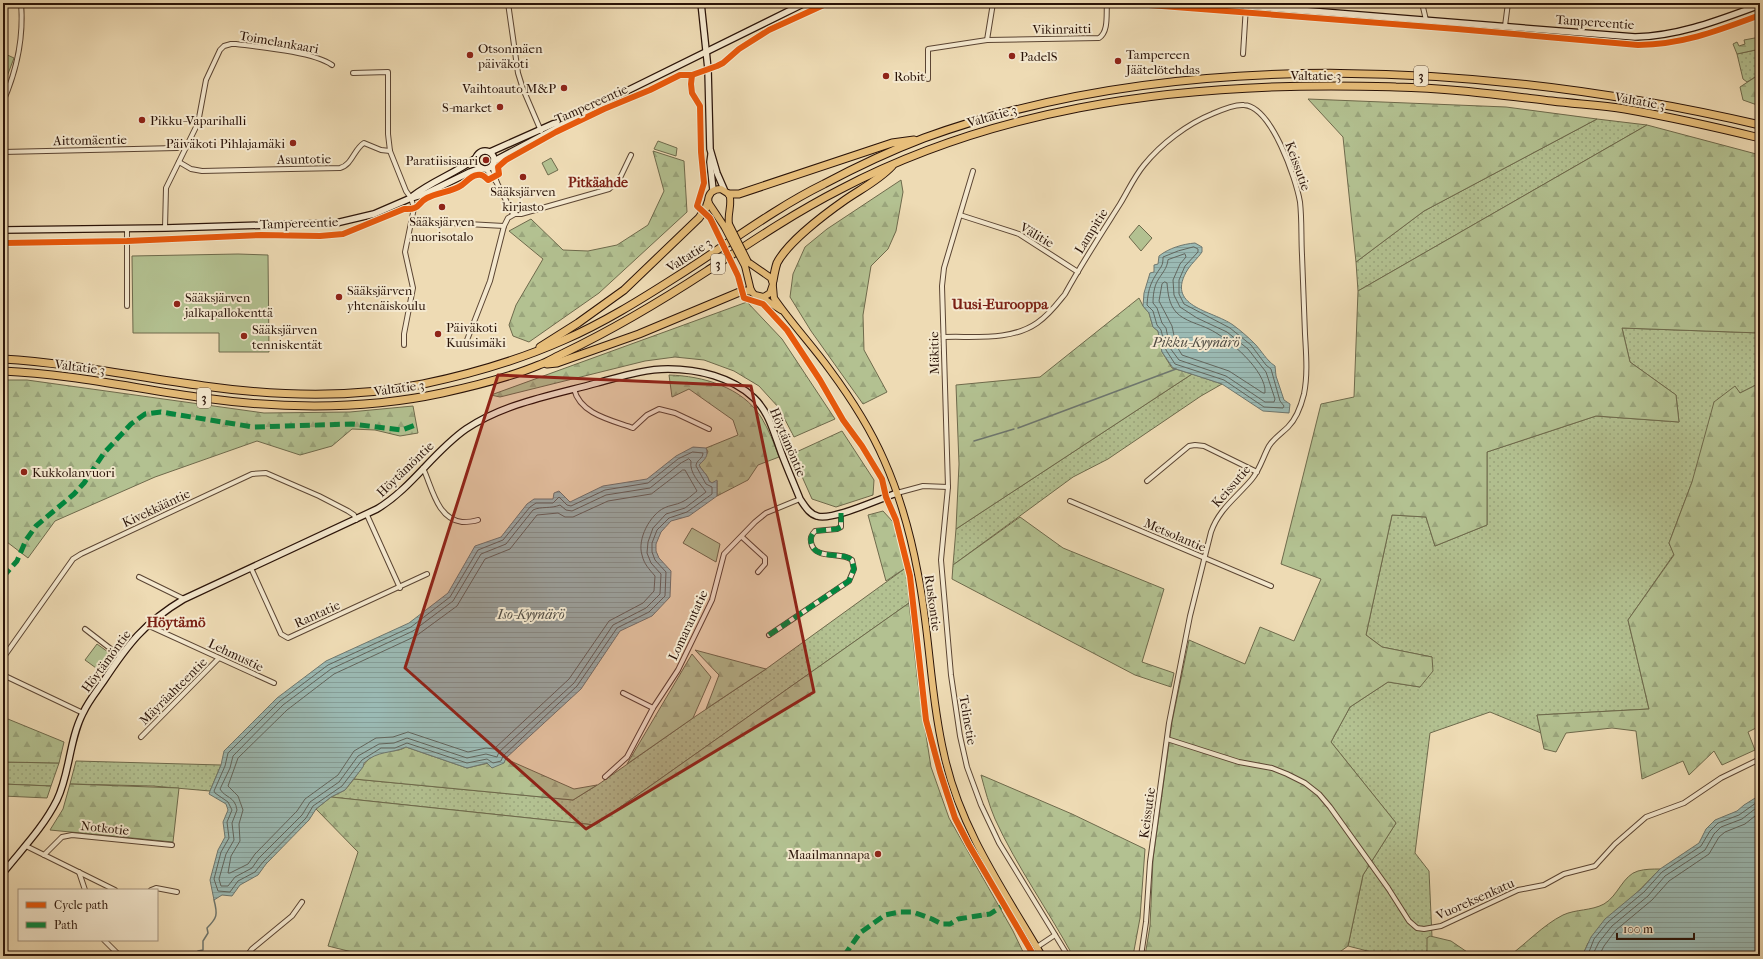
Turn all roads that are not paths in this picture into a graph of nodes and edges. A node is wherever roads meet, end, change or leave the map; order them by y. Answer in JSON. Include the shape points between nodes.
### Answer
{"nodes":[{"id":1,"x":22,"y":3,"type":"edge"},
{"id":2,"x":508,"y":3,"type":"edge"},
{"id":3,"x":702,"y":3,"type":"edge"},
{"id":4,"x":805,"y":3,"type":"edge"},
{"id":5,"x":992,"y":3,"type":"edge"},
{"id":6,"x":1107,"y":3,"type":"edge"},
{"id":7,"x":1209,"y":3,"type":"edge"},
{"id":8,"x":1422,"y":3,"type":"edge"},
{"id":9,"x":1508,"y":3,"type":"edge"},
{"id":10,"x":1752,"y":5,"type":"edge"},
{"id":11,"x":1760,"y":5,"type":"edge"},
{"id":12,"x":1246,"y":6,"type":"junction"},
{"id":13,"x":1426,"y":20,"type":"junction"},
{"id":14,"x":1505,"y":26,"type":"junction"},
{"id":15,"x":988,"y":40,"type":"junction"},
{"id":16,"x":706,"y":51,"type":"junction"},
{"id":17,"x":1243,"y":54,"type":"dead end"},
{"id":18,"x":332,"y":65,"type":"dead end"},
{"id":19,"x":353,"y":73,"type":"dead end"},
{"id":20,"x":928,"y":79,"type":"dead end"},
{"id":21,"x":3,"y":102,"type":"edge"},
{"id":22,"x":1243,"y":104,"type":"joint"},
{"id":23,"x":568,"y":120,"type":"junction"},
{"id":24,"x":1760,"y":125,"type":"edge"},
{"id":25,"x":541,"y":129,"type":"junction"},
{"id":26,"x":543,"y":136,"type":"junction"},
{"id":27,"x":1760,"y":138,"type":"edge"},
{"id":28,"x":920,"y":140,"type":"junction"},
{"id":29,"x":177,"y":148,"type":"dead end"},
{"id":30,"x":390,"y":151,"type":"junction"},
{"id":31,"x":3,"y":152,"type":"edge"},
{"id":32,"x":490,"y":152,"type":"junction"},
{"id":33,"x":631,"y":155,"type":"dead end"},
{"id":34,"x":711,"y":155,"type":"junction"},
{"id":35,"x":476,"y":158,"type":"junction"},
{"id":36,"x":179,"y":162,"type":"junction"},
{"id":37,"x":895,"y":163,"type":"junction"},
{"id":38,"x":488,"y":166,"type":"junction"},
{"id":39,"x":973,"y":171,"type":"dead end"},
{"id":40,"x":713,"y":190,"type":"junction"},
{"id":41,"x":727,"y":191,"type":"junction"},
{"id":42,"x":411,"y":198,"type":"junction"},
{"id":43,"x":708,"y":202,"type":"junction"},
{"id":44,"x":515,"y":214,"type":"junction"},
{"id":45,"x":960,"y":215,"type":"junction"},
{"id":46,"x":412,"y":221,"type":"junction"},
{"id":47,"x":727,"y":225,"type":"junction"},
{"id":48,"x":504,"y":226,"type":"junction"},
{"id":49,"x":126,"y":228,"type":"junction"},
{"id":50,"x":165,"y":228,"type":"junction"},
{"id":51,"x":3,"y":230,"type":"edge"},
{"id":52,"x":747,"y":264,"type":"junction"},
{"id":53,"x":1078,"y":272,"type":"junction"},
{"id":54,"x":773,"y":284,"type":"junction"},
{"id":55,"x":751,"y":291,"type":"junction"},
{"id":56,"x":761,"y":297,"type":"junction"},
{"id":57,"x":127,"y":306,"type":"dead end"},
{"id":58,"x":784,"y":312,"type":"junction"},
{"id":59,"x":944,"y":338,"type":"junction"},
{"id":60,"x":467,"y":340,"type":"dead end"},
{"id":61,"x":404,"y":345,"type":"dead end"},
{"id":62,"x":532,"y":353,"type":"junction"},
{"id":63,"x":3,"y":359,"type":"edge"},
{"id":64,"x":541,"y":365,"type":"junction"},
{"id":65,"x":3,"y":371,"type":"edge"},
{"id":66,"x":574,"y":389,"type":"junction"},
{"id":67,"x":709,"y":429,"type":"dead end"},
{"id":68,"x":423,"y":468,"type":"junction"},
{"id":69,"x":1257,"y":472,"type":"junction"},
{"id":70,"x":1147,"y":481,"type":"dead end"},
{"id":71,"x":948,"y":487,"type":"junction"},
{"id":72,"x":897,"y":493,"type":"junction"},
{"id":73,"x":800,"y":499,"type":"junction"},
{"id":74,"x":1070,"y":501,"type":"dead end"},
{"id":75,"x":841,"y":513,"type":"junction"},
{"id":76,"x":367,"y":515,"type":"junction"},
{"id":77,"x":356,"y":520,"type":"junction"},
{"id":78,"x":478,"y":520,"type":"dead end"},
{"id":79,"x":742,"y":537,"type":"junction"},
{"id":80,"x":1205,"y":559,"type":"junction"},
{"id":81,"x":251,"y":568,"type":"junction"},
{"id":82,"x":758,"y":572,"type":"dead end"},
{"id":83,"x":427,"y":574,"type":"dead end"},
{"id":84,"x":139,"y":577,"type":"dead end"},
{"id":85,"x":1271,"y":586,"type":"dead end"},
{"id":86,"x":400,"y":588,"type":"junction"},
{"id":87,"x":184,"y":599,"type":"junction"},
{"id":88,"x":147,"y":624,"type":"junction"},
{"id":89,"x":85,"y":629,"type":"dead end"},
{"id":90,"x":769,"y":635,"type":"dead end"},
{"id":91,"x":120,"y":656,"type":"junction"},
{"id":92,"x":3,"y":658,"type":"edge"},
{"id":93,"x":219,"y":658,"type":"junction"},
{"id":94,"x":3,"y":675,"type":"edge"},
{"id":95,"x":274,"y":682,"type":"dead end"},
{"id":96,"x":623,"y":693,"type":"dead end"},
{"id":97,"x":653,"y":708,"type":"junction"},
{"id":98,"x":82,"y":713,"type":"junction"},
{"id":99,"x":141,"y":737,"type":"dead end"},
{"id":100,"x":1167,"y":739,"type":"junction"},
{"id":101,"x":1760,"y":759,"type":"edge"},
{"id":102,"x":605,"y":777,"type":"dead end"},
{"id":103,"x":172,"y":845,"type":"dead end"},
{"id":104,"x":26,"y":846,"type":"junction"},
{"id":105,"x":44,"y":855,"type":"junction"},
{"id":106,"x":79,"y":872,"type":"junction"},
{"id":107,"x":3,"y":873,"type":"edge"},
{"id":108,"x":85,"y":889,"type":"edge"},
{"id":109,"x":113,"y":889,"type":"edge"},
{"id":110,"x":154,"y":889,"type":"edge"},
{"id":111,"x":177,"y":892,"type":"dead end"},
{"id":112,"x":302,"y":902,"type":"dead end"},
{"id":113,"x":1054,"y":935,"type":"junction"},
{"id":114,"x":105,"y":941,"type":"edge"},
{"id":115,"x":1037,"y":947,"type":"junction"},
{"id":116,"x":120,"y":956,"type":"edge"},
{"id":117,"x":247,"y":956,"type":"edge"},
{"id":118,"x":1042,"y":956,"type":"edge"},
{"id":119,"x":1068,"y":956,"type":"edge"},
{"id":120,"x":1141,"y":956,"type":"edge"}],
"edges":[{"from":1,"to":21,"type":"street","via":[[22,43]]},
{"from":2,"to":25,"type":"street","via":[[518,73]]},
{"from":3,"to":16,"type":"main road"},
{"from":4,"to":16,"type":"main road","name":"Tampereentie"},
{"from":5,"to":15,"type":"street"},
{"from":6,"to":15,"type":"street","name":"Vikinraitti","via":[[1105,29],[1099,38]]},
{"from":7,"to":12,"type":"main road","name":"Tampereentie"},
{"from":8,"to":13,"type":"street"},
{"from":9,"to":14,"type":"street"},
{"from":10,"to":11,"type":"main road","name":"Tampereentie"},
{"from":10,"to":14,"type":"main road","name":"Tampereentie","via":[[1688,30],[1646,36],[1588,34]]},
{"from":12,"to":13,"type":"main road","name":"Tampereentie"},
{"from":12,"to":17,"type":"street"},
{"from":13,"to":14,"type":"main road","name":"Tampereentie"},
{"from":15,"to":20,"type":"street","via":[[928,49]]},
{"from":16,"to":23,"type":"main road","name":"Tampereentie"},
{"from":16,"to":34,"type":"main road"},
{"from":18,"to":36,"type":"street","name":"Toimelankaari","via":[[301,54],[236,44],[224,46],[206,80],[198,123]]},
{"from":19,"to":30,"type":"street","via":[[388,72]]},
{"from":22,"to":53,"type":"street","name":"Lampitie","via":[[1205,117],[1158,150],[1143,166]]},
{"from":22,"to":69,"type":"street","name":"Keissutie","via":[[1264,116],[1280,144],[1299,200],[1302,221],[1306,362],[1304,392],[1297,416],[1270,446]]},
{"from":23,"to":25,"type":"main road","name":"Tampereentie"},
{"from":23,"to":26,"type":"main road","name":"Tampereentie"},
{"from":24,"to":28,"type":"highway","name":"Valtatie 3","number":"3","via":[[1676,107],[1553,87],[1436,77],[1330,74],[1244,77],[1119,89],[1035,105]]},
{"from":25,"to":26,"type":"street"},
{"from":25,"to":32,"type":"main road","name":"Tampereentie"},
{"from":26,"to":38,"type":"main road","name":"Tampereentie"},
{"from":27,"to":37,"type":"highway","name":"Valtatie 3","number":"3","via":[[1622,109],[1478,92],[1396,86],[1243,88],[1119,100],[1036,116],[968,136]]},
{"from":28,"to":41,"type":"highway","via":[[892,143],[739,194]]},
{"from":28,"to":62,"type":"highway","name":"Valtatie 3","number":"3","via":[[818,186],[647,295],[587,329]]},
{"from":29,"to":31,"type":"street","name":"Aittomäentie"},
{"from":30,"to":36,"type":"street","name":"Asuntotie","via":[[364,143],[346,165],[340,168],[202,171],[191,169]]},
{"from":30,"to":42,"type":"street"},
{"from":32,"to":35,"type":"main road","name":"Tampereentie","via":[[481,152]]},
{"from":32,"to":38,"type":"main road"},
{"from":33,"to":44,"type":"street","via":[[619,180],[609,189],[561,204]]},
{"from":34,"to":40,"type":"main road"},
{"from":34,"to":41,"type":"main road"},
{"from":35,"to":38,"type":"main road","via":[[477,164]]},
{"from":35,"to":42,"type":"main road","name":"Tampereentie"},
{"from":36,"to":50,"type":"street","name":"Toimelankaari","via":[[166,188]]},
{"from":37,"to":54,"type":"highway","via":[[884,175],[844,201],[785,251],[777,264]]},
{"from":37,"to":64,"type":"highway","name":"Valtatie 3","number":"3","via":[[851,183],[804,209],[652,306]]},
{"from":38,"to":42,"type":"main road","name":"Tampereentie"},
{"from":38,"to":44,"type":"street"},
{"from":39,"to":45,"type":"street","name":"Mäkitie"},
{"from":40,"to":41,"type":"main road"},
{"from":40,"to":43,"type":"main road"},
{"from":41,"to":47,"type":"main road","via":[[730,201]]},
{"from":42,"to":46,"type":"street","via":[[414,208]]},
{"from":42,"to":50,"type":"main road","name":"Tampereentie","via":[[374,214],[336,223]]},
{"from":43,"to":47,"type":"main road"},
{"from":43,"to":62,"type":"highway","via":[[699,218],[624,290]]},
{"from":44,"to":48,"type":"street","via":[[508,218]]},
{"from":45,"to":53,"type":"street","name":"Välitie","via":[[1020,234]]},
{"from":45,"to":59,"type":"street","name":"Mäkitie","via":[[944,268]]},
{"from":46,"to":48,"type":"street"},
{"from":46,"to":61,"type":"street","via":[[405,252],[413,288]]},
{"from":47,"to":52,"type":"main road","bridge":true},
{"from":48,"to":60,"type":"street","via":[[490,281]]},
{"from":49,"to":50,"type":"main road","name":"Tampereentie"},
{"from":49,"to":51,"type":"main road","name":"Tampereentie"},
{"from":49,"to":57,"type":"street"},
{"from":52,"to":54,"type":"main road","via":[[769,275]]},
{"from":52,"to":55,"type":"main road"},
{"from":53,"to":59,"type":"street","name":"Lampitie","via":[[1051,311],[1037,323],[1021,331],[1002,335]]},
{"from":54,"to":56,"type":"main road","via":[[770,293]]},
{"from":54,"to":58,"type":"main road","name":"Ruskontie","via":[[774,298]]},
{"from":55,"to":56,"type":"main road","name":"Ruskontie"},
{"from":55,"to":64,"type":"highway","via":[[742,291],[639,334]]},
{"from":56,"to":58,"type":"main road","name":"Ruskontie"},
{"from":58,"to":72,"type":"main road","name":"Ruskontie","via":[[830,370],[854,406],[884,460]]},
{"from":59,"to":71,"type":"street","name":"Mäkitie"},
{"from":62,"to":63,"type":"highway","name":"Valtatie 3","number":"3","via":[[466,374],[418,385],[360,393],[310,395],[237,390],[72,364]]},
{"from":64,"to":65,"type":"highway","name":"Valtatie 3","number":"3","via":[[426,396],[371,404],[317,406],[236,402],[70,377]]},
{"from":66,"to":67,"type":"street","via":[[579,403],[587,410],[633,428],[658,409],[675,413]]},
{"from":66,"to":68,"type":"main road","name":"Höytämöntie","via":[[504,409],[485,418],[455,437]]},
{"from":66,"to":73,"type":"main road","name":"Höytämöntie","via":[[654,369],[699,371],[727,381],[745,390],[762,408],[772,426]]},
{"from":68,"to":76,"type":"main road","name":"Höytämöntie","via":[[390,502]]},
{"from":68,"to":78,"type":"street","via":[[437,502],[446,515],[456,521]]},
{"from":69,"to":70,"type":"street","via":[[1204,446],[1195,445],[1189,446]]},
{"from":69,"to":80,"type":"street","name":"Keissutie","via":[[1215,521]]},
{"from":71,"to":72,"type":"street","via":[[923,486]]},
{"from":71,"to":113,"type":"street","name":"Telinetie","via":[[941,560],[951,675],[965,761],[981,805],[999,843]]},
{"from":72,"to":75,"type":"main road","name":"Höytämöntie"},
{"from":72,"to":115,"type":"main road","name":"Ruskontie","via":[[919,575],[933,695],[949,776],[968,825],[993,876]]},
{"from":73,"to":75,"type":"main road","name":"Höytämöntie","via":[[807,509],[818,517]]},
{"from":73,"to":79,"type":"street","name":"Lomarantatie","via":[[766,514]]},
{"from":74,"to":80,"type":"street","name":"Metsolantie"},
{"from":75,"to":90,"type":"street","via":[[841,527],[815,531],[810,539],[811,545],[823,554],[846,556],[852,560],[854,569],[849,581]]},
{"from":76,"to":77,"type":"main road","name":"Höytämöntie"},
{"from":76,"to":86,"type":"street"},
{"from":77,"to":81,"type":"main road","name":"Höytämöntie"},
{"from":77,"to":92,"type":"street","name":"Kivekkääntie","via":[[348,511],[273,476],[266,473],[252,474],[73,559]]},
{"from":79,"to":82,"type":"street","via":[[765,558],[765,564]]},
{"from":79,"to":97,"type":"street","name":"Lomarantatie","via":[[724,554],[705,616],[678,670]]},
{"from":80,"to":85,"type":"street","name":"Metsolantie"},
{"from":80,"to":100,"type":"street","name":"Keissutie","via":[[1190,616]]},
{"from":81,"to":86,"type":"street","name":"Rantatie","via":[[282,634],[288,638]]},
{"from":81,"to":87,"type":"main road","name":"Höytämöntie"},
{"from":83,"to":86,"type":"street","name":"Rantatie"},
{"from":84,"to":87,"type":"street"},
{"from":87,"to":88,"type":"main road","name":"Höytämöntie"},
{"from":88,"to":91,"type":"main road","name":"Höytämöntie"},
{"from":88,"to":93,"type":"street","name":"Lehmustie"},
{"from":89,"to":91,"type":"street"},
{"from":91,"to":98,"type":"main road","name":"Höytämöntie"},
{"from":93,"to":95,"type":"street","name":"Lehmustie"},
{"from":93,"to":99,"type":"street","name":"Mäyräahteentie"},
{"from":94,"to":98,"type":"street"},
{"from":96,"to":97,"type":"street"},
{"from":97,"to":102,"type":"street","name":"Lomarantatie","via":[[627,757]]},
{"from":98,"to":104,"type":"main road","name":"Höytämöntie","via":[[58,798],[50,814]]},
{"from":100,"to":101,"type":"street","name":"Vuoreksenkatu","via":[[1239,762],[1277,770],[1305,783],[1330,807],[1409,921],[1417,928],[1424,929],[1441,926],[1518,890],[1544,886],[1564,874],[1595,866],[1615,844],[1646,817],[1684,803],[1721,778]]},
{"from":100,"to":120,"type":"street","name":"Keissutie","via":[[1150,862]]},
{"from":103,"to":105,"type":"street","name":"Notkotie","via":[[72,835],[62,837]]},
{"from":104,"to":105,"type":"street"},
{"from":104,"to":107,"type":"main road","name":"Höytämöntie"},
{"from":105,"to":106,"type":"street"},
{"from":106,"to":108,"type":"street"},
{"from":106,"to":109,"type":"street"},
{"from":110,"to":111,"type":"street"},
{"from":112,"to":117,"type":"street","via":[[292,916]]},
{"from":113,"to":115,"type":"street"},
{"from":113,"to":119,"type":"street","name":"Telinetie"},
{"from":114,"to":116,"type":"street"},
{"from":115,"to":118,"type":"main road","name":"Ruskontie"}]}
